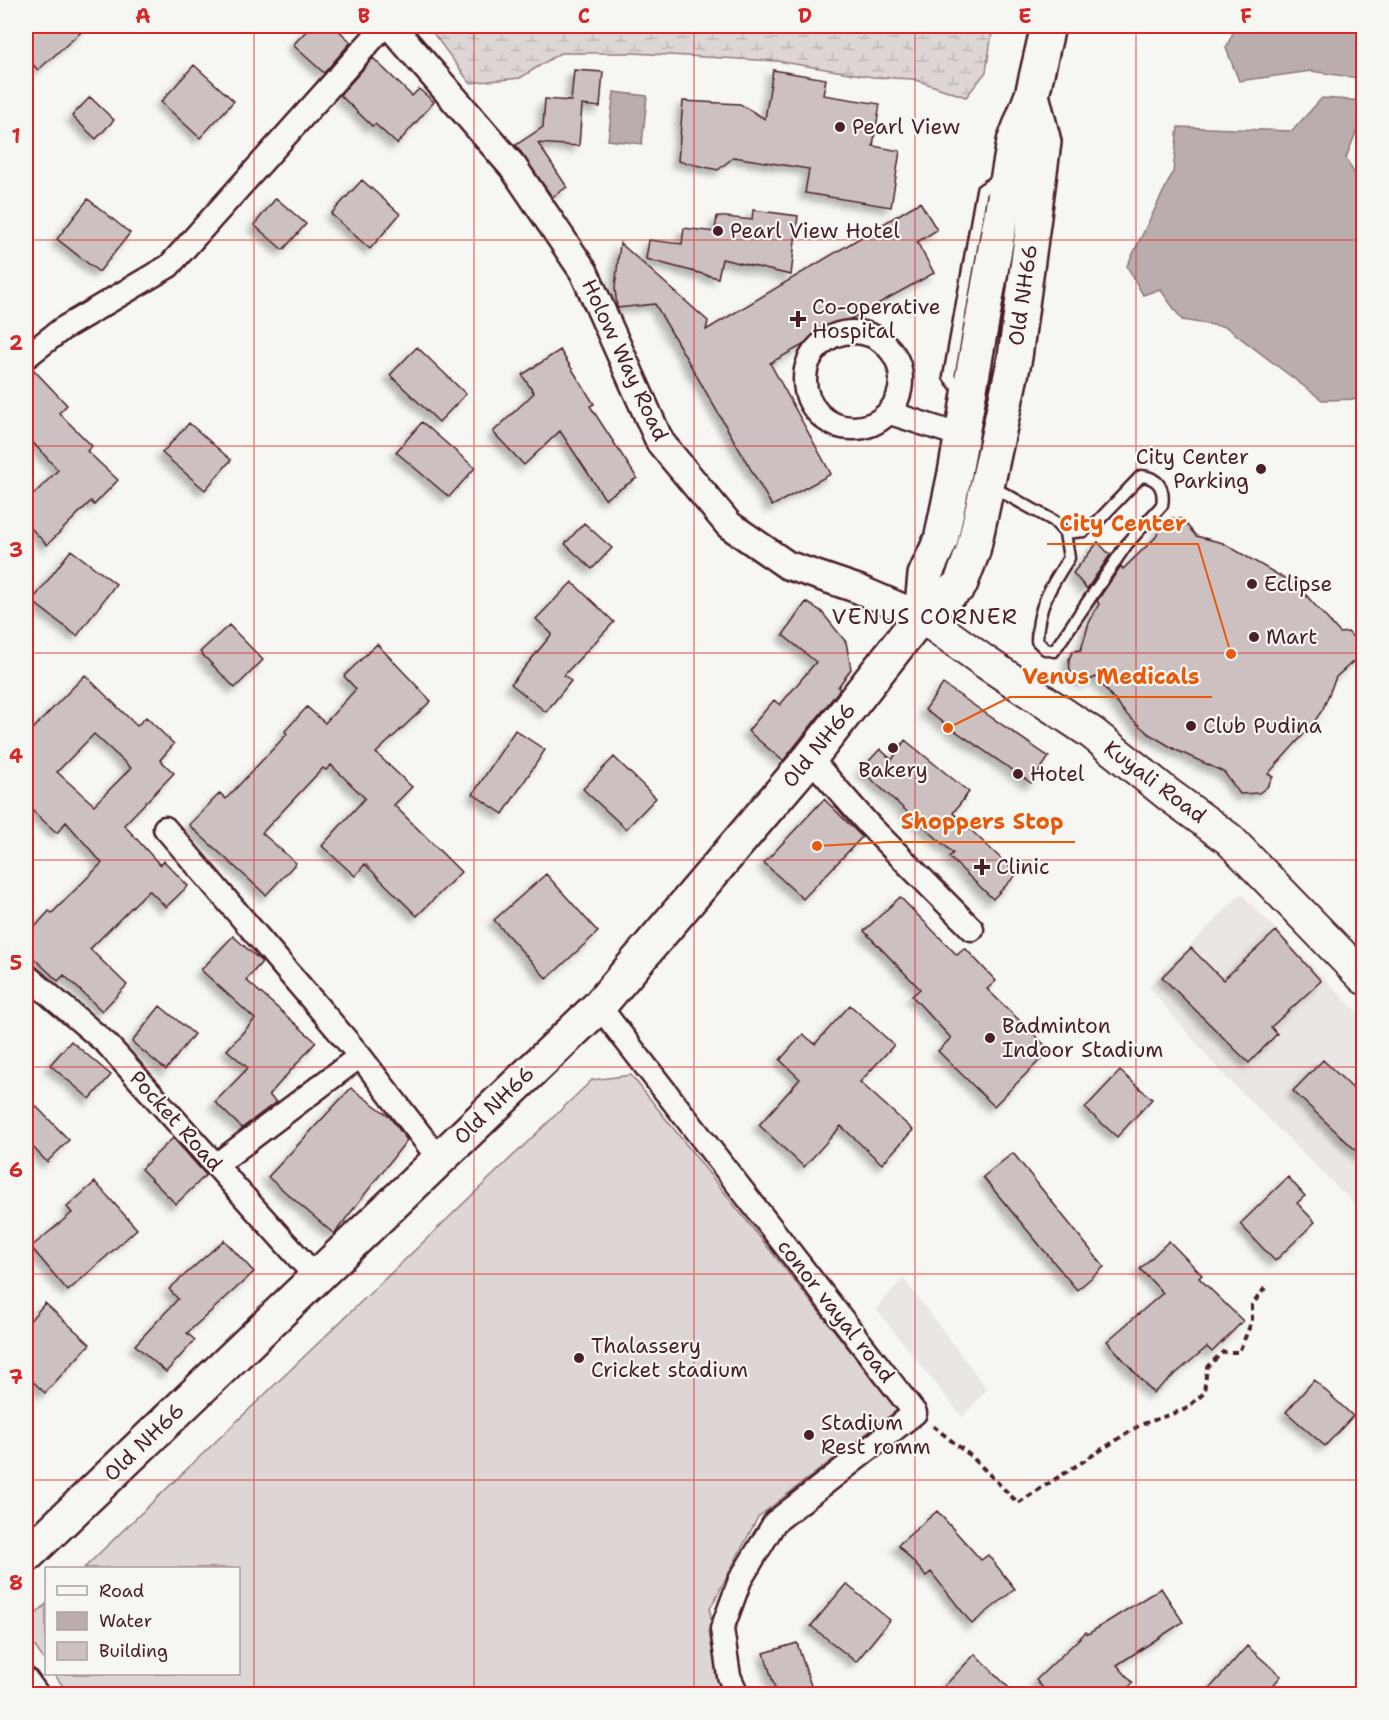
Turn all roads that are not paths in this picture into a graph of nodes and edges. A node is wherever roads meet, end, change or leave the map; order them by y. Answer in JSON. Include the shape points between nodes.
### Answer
{"nodes":[{"id":1,"x":384,"y":26,"type":"edge"},
{"id":2,"x":391,"y":26,"type":"edge"},
{"id":3,"x":1048,"y":26,"type":"edge"},
{"id":4,"x":1032,"y":95,"type":"junction"},
{"id":5,"x":26,"y":357,"type":"edge"},
{"id":6,"x":890,"y":413,"type":"junction"},
{"id":7,"x":962,"y":436,"type":"junction"},
{"id":8,"x":988,"y":484,"type":"junction"},
{"id":9,"x":1065,"y":533,"type":"junction"},
{"id":10,"x":921,"y":616,"type":"junction"},
{"id":11,"x":810,"y":758,"type":"junction"},
{"id":12,"x":165,"y":828,"type":"dead end"},
{"id":13,"x":972,"y":928,"type":"dead end"},
{"id":14,"x":26,"y":975,"type":"edge"},
{"id":15,"x":1364,"y":978,"type":"edge"},
{"id":16,"x":598,"y":1006,"type":"junction"},
{"id":17,"x":360,"y":1056,"type":"junction"},
{"id":18,"x":439,"y":1159,"type":"junction"},
{"id":19,"x":216,"y":1165,"type":"junction"},
{"id":20,"x":316,"y":1277,"type":"junction"},
{"id":21,"x":26,"y":1556,"type":"edge"},
{"id":22,"x":26,"y":1679,"type":"edge"},
{"id":23,"x":37,"y":1695,"type":"edge"},
{"id":24,"x":737,"y":1695,"type":"edge"}],
"edges":[{"from":1,"to":5,"type":"street","via":[[169,266],[62,329]]},
{"from":2,"to":10,"type":"street","name":"Holow Way Road","via":[[513,167],[584,272],[660,442],[729,525],[787,565]]},
{"from":3,"to":4,"type":"main road","name":"Old NH66"},
{"from":4,"to":7,"type":"main road","name":"Old NH66","via":[[1014,142]]},
{"from":4,"to":8,"type":"main road","name":"Old NH66","via":[[1044,142],[1015,357]]},
{"from":6,"to":6,"type":"street","via":[[902,383],[900,366],[881,340],[850,332],[821,344],[806,371],[810,402],[820,414],[832,424],[863,428]]},
{"from":6,"to":7,"type":"street"},
{"from":7,"to":10,"type":"main road","name":"Old NH66","via":[[941,540],[925,575]]},
{"from":8,"to":9,"type":"lane","via":[[1054,521]]},
{"from":8,"to":10,"type":"main road","name":"Old NH66","via":[[974,551],[960,585]]},
{"from":9,"to":9,"type":"lane","via":[[1084,531],[1098,521],[1141,476],[1150,477],[1161,490],[1162,505],[1127,544],[1054,651],[1046,650],[1037,641],[1037,619],[1048,590],[1069,558]]},
{"from":10,"to":11,"type":"main road","name":"Old NH66"},
{"from":10,"to":15,"type":"main road","name":"Kuyali Road","via":[[1092,733],[1229,839]]},
{"from":11,"to":13,"type":"street","via":[[869,825]]},
{"from":11,"to":16,"type":"main road","name":"Old NH66"},
{"from":12,"to":17,"type":"street"},
{"from":14,"to":19,"type":"street","name":"Pocket Road","via":[[107,1044]]},
{"from":16,"to":18,"type":"main road","name":"Old NH66"},
{"from":16,"to":24,"type":"street","name":"conor vayal road","via":[[915,1413],[774,1522],[740,1580],[722,1629],[729,1676]]},
{"from":17,"to":18,"type":"street"},
{"from":17,"to":19,"type":"street"},
{"from":18,"to":20,"type":"main road","name":"Old NH66"},
{"from":19,"to":20,"type":"street","name":"Pocket Road"},
{"from":20,"to":21,"type":"main road","name":"Old NH66"},
{"from":22,"to":23,"type":"street"}]}
